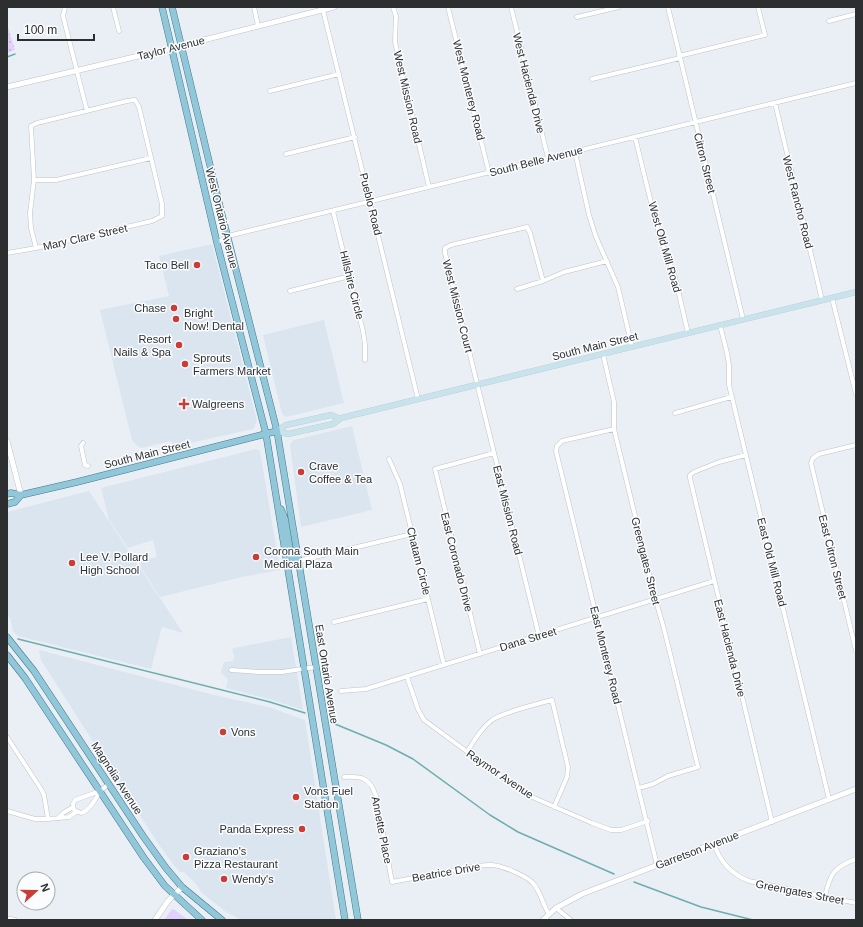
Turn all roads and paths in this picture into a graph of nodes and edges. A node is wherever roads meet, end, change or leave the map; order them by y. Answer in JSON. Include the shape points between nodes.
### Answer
{"nodes":[{"id":1,"x":113,"y":7,"type":"edge"},
{"id":2,"x":162,"y":7,"type":"edge"},
{"id":3,"x":172,"y":7,"type":"edge"},
{"id":4,"x":254,"y":7,"type":"edge"},
{"id":5,"x":334,"y":7,"type":"edge"},
{"id":6,"x":394,"y":7,"type":"edge"},
{"id":7,"x":448,"y":7,"type":"edge"},
{"id":8,"x":511,"y":7,"type":"edge"},
{"id":9,"x":620,"y":7,"type":"edge"},
{"id":10,"x":668,"y":7,"type":"edge"},
{"id":11,"x":758,"y":7,"type":"edge"},
{"id":12,"x":65,"y":8,"type":"edge"},
{"id":13,"x":323,"y":10,"type":"junction"},
{"id":14,"x":856,"y":14,"type":"edge"},
{"id":15,"x":577,"y":17,"type":"dead end"},
{"id":16,"x":829,"y":21,"type":"dead end"},
{"id":17,"x":258,"y":26,"type":"junction"},
{"id":18,"x":119,"y":31,"type":"dead end"},
{"id":19,"x":182,"y":45,"type":"junction"},
{"id":20,"x":172,"y":48,"type":"junction"},
{"id":21,"x":679,"y":57,"type":"junction"},
{"id":22,"x":76,"y":70,"type":"junction"},
{"id":23,"x":339,"y":74,"type":"junction"},
{"id":24,"x":592,"y":79,"type":"dead end"},
{"id":25,"x":856,"y":83,"type":"edge"},
{"id":26,"x":7,"y":87,"type":"edge"},
{"id":27,"x":270,"y":91,"type":"dead end"},
{"id":28,"x":775,"y":103,"type":"junction"},
{"id":29,"x":86,"y":111,"type":"junction"},
{"id":30,"x":696,"y":122,"type":"junction"},
{"id":31,"x":355,"y":137,"type":"junction"},
{"id":32,"x":635,"y":137,"type":"junction"},
{"id":33,"x":575,"y":152,"type":"junction"},
{"id":34,"x":286,"y":154,"type":"dead end"},
{"id":35,"x":151,"y":158,"type":"junction"},
{"id":36,"x":548,"y":158,"type":"junction"},
{"id":37,"x":489,"y":173,"type":"junction"},
{"id":38,"x":34,"y":180,"type":"junction"},
{"id":39,"x":429,"y":187,"type":"junction"},
{"id":40,"x":370,"y":202,"type":"junction"},
{"id":41,"x":333,"y":211,"type":"junction"},
{"id":42,"x":228,"y":236,"type":"junction"},
{"id":43,"x":217,"y":243,"type":"junction"},
{"id":44,"x":36,"y":248,"type":"junction"},
{"id":45,"x":7,"y":253,"type":"edge"},
{"id":46,"x":607,"y":261,"type":"junction"},
{"id":47,"x":350,"y":276,"type":"junction"},
{"id":48,"x":543,"y":281,"type":"junction"},
{"id":49,"x":517,"y":288,"type":"dead end"},
{"id":50,"x":290,"y":291,"type":"dead end"},
{"id":51,"x":856,"y":292,"type":"edge"},
{"id":52,"x":832,"y":298,"type":"junction"},
{"id":53,"x":822,"y":300,"type":"junction"},
{"id":54,"x":744,"y":319,"type":"junction"},
{"id":55,"x":720,"y":325,"type":"junction"},
{"id":56,"x":688,"y":333,"type":"junction"},
{"id":57,"x":632,"y":347,"type":"junction"},
{"id":58,"x":603,"y":354,"type":"junction"},
{"id":59,"x":365,"y":360,"type":"dead end"},
{"id":60,"x":478,"y":385,"type":"junction"},
{"id":61,"x":856,"y":394,"type":"edge"},
{"id":62,"x":732,"y":397,"type":"junction"},
{"id":63,"x":418,"y":399,"type":"junction"},
{"id":64,"x":675,"y":413,"type":"dead end"},
{"id":65,"x":338,"y":418,"type":"junction"},
{"id":66,"x":614,"y":429,"type":"junction"},
{"id":67,"x":277,"y":431,"type":"junction"},
{"id":68,"x":266,"y":434,"type":"junction"},
{"id":69,"x":7,"y":442,"type":"edge"},
{"id":70,"x":83,"y":443,"type":"dead end"},
{"id":71,"x":856,"y":445,"type":"edge"},
{"id":72,"x":494,"y":453,"type":"junction"},
{"id":73,"x":746,"y":455,"type":"junction"},
{"id":74,"x":389,"y":459,"type":"dead end"},
{"id":75,"x":88,"y":466,"type":"dead end"},
{"id":76,"x":7,"y":494,"type":"edge"},
{"id":77,"x":21,"y":495,"type":"junction"},
{"id":78,"x":277,"y":500,"type":"junction"},
{"id":79,"x":7,"y":504,"type":"edge"},
{"id":80,"x":412,"y":534,"type":"junction"},
{"id":81,"x":298,"y":561,"type":"junction"},
{"id":82,"x":714,"y":582,"type":"junction"},
{"id":83,"x":428,"y":599,"type":"junction"},
{"id":84,"x":655,"y":600,"type":"junction"},
{"id":85,"x":597,"y":618,"type":"junction"},
{"id":86,"x":334,"y":622,"type":"dead end"},
{"id":87,"x":538,"y":636,"type":"junction"},
{"id":88,"x":7,"y":637,"type":"edge"},
{"id":89,"x":856,"y":651,"type":"edge"},
{"id":90,"x":480,"y":654,"type":"junction"},
{"id":91,"x":7,"y":655,"type":"edge"},
{"id":92,"x":444,"y":665,"type":"junction"},
{"id":93,"x":316,"y":667,"type":"junction"},
{"id":94,"x":305,"y":669,"type":"junction"},
{"id":95,"x":231,"y":670,"type":"dead end"},
{"id":96,"x":407,"y":676,"type":"junction"},
{"id":97,"x":341,"y":691,"type":"dead end"},
{"id":98,"x":7,"y":737,"type":"edge"},
{"id":99,"x":467,"y":752,"type":"junction"},
{"id":100,"x":344,"y":777,"type":"dead end"},
{"id":101,"x":109,"y":784,"type":"junction"},
{"id":102,"x":639,"y":788,"type":"junction"},
{"id":103,"x":856,"y":789,"type":"edge"},
{"id":104,"x":100,"y":791,"type":"junction"},
{"id":105,"x":829,"y":799,"type":"junction"},
{"id":106,"x":73,"y":807,"type":"junction"},
{"id":107,"x":554,"y":807,"type":"junction"},
{"id":108,"x":7,"y":811,"type":"edge"},
{"id":109,"x":76,"y":812,"type":"junction"},
{"id":110,"x":58,"y":818,"type":"junction"},
{"id":111,"x":48,"y":820,"type":"junction"},
{"id":112,"x":648,"y":821,"type":"junction"},
{"id":113,"x":772,"y":822,"type":"junction"},
{"id":114,"x":714,"y":844,"type":"junction"},
{"id":115,"x":856,"y":859,"type":"edge"},
{"id":116,"x":657,"y":865,"type":"junction"},
{"id":117,"x":392,"y":882,"type":"joint"},
{"id":118,"x":182,"y":887,"type":"junction"},
{"id":119,"x":174,"y":895,"type":"junction"},
{"id":120,"x":825,"y":896,"type":"junction"},
{"id":121,"x":856,"y":903,"type":"edge"},
{"id":122,"x":556,"y":908,"type":"junction"},
{"id":123,"x":550,"y":914,"type":"junction"},
{"id":124,"x":7,"y":919,"type":"edge"},
{"id":125,"x":14,"y":920,"type":"edge"},
{"id":126,"x":155,"y":920,"type":"edge"},
{"id":127,"x":202,"y":920,"type":"edge"},
{"id":128,"x":222,"y":920,"type":"edge"},
{"id":129,"x":346,"y":920,"type":"edge"},
{"id":130,"x":358,"y":920,"type":"edge"},
{"id":131,"x":543,"y":920,"type":"edge"},
{"id":132,"x":571,"y":920,"type":"edge"}],
"edges":[{"from":1,"to":18,"type":"street"},
{"from":2,"to":20,"type":"main road","name":"West Ontario Avenue"},
{"from":3,"to":19,"type":"main road","name":"West Ontario Avenue"},
{"from":4,"to":17,"type":"street"},
{"from":5,"to":13,"type":"street","name":"Taylor Avenue"},
{"from":6,"to":39,"type":"street","name":"West Mission Road","via":[[394,42]]},
{"from":7,"to":37,"type":"street","name":"West Monterey Road"},
{"from":8,"to":36,"type":"street","name":"West Hacienda Drive"},
{"from":9,"to":15,"type":"street"},
{"from":10,"to":21,"type":"street","name":"Citron Street"},
{"from":11,"to":21,"type":"street","via":[[765,35]]},
{"from":12,"to":22,"type":"street","via":[[63,16]]},
{"from":13,"to":17,"type":"street","name":"Taylor Avenue"},
{"from":13,"to":23,"type":"street","name":"Pueblo Road"},
{"from":14,"to":16,"type":"street"},
{"from":17,"to":19,"type":"street","name":"Taylor Avenue"},
{"from":19,"to":20,"type":"street","name":"Taylor Avenue"},
{"from":19,"to":42,"type":"main road","name":"West Ontario Avenue"},
{"from":20,"to":22,"type":"street","name":"Taylor Avenue"},
{"from":20,"to":43,"type":"main road","name":"West Ontario Avenue"},
{"from":21,"to":24,"type":"street"},
{"from":21,"to":30,"type":"street","name":"Citron Street"},
{"from":22,"to":26,"type":"street","name":"Taylor Avenue"},
{"from":22,"to":29,"type":"street"},
{"from":23,"to":27,"type":"street"},
{"from":23,"to":31,"type":"street","name":"Pueblo Road"},
{"from":25,"to":28,"type":"street","name":"South Belle Avenue"},
{"from":28,"to":30,"type":"street","name":"South Belle Avenue"},
{"from":28,"to":53,"type":"street","name":"West Rancho Road"},
{"from":29,"to":35,"type":"street","via":[[135,100]]},
{"from":29,"to":38,"type":"street","via":[[31,126]]},
{"from":30,"to":32,"type":"street","name":"South Belle Avenue"},
{"from":30,"to":54,"type":"street","name":"Citron Street"},
{"from":31,"to":34,"type":"street"},
{"from":31,"to":40,"type":"street","name":"Pueblo Road"},
{"from":32,"to":33,"type":"street","name":"South Belle Avenue"},
{"from":32,"to":56,"type":"street","name":"West Old Mill Road","via":[[659,235],[675,277]]},
{"from":33,"to":36,"type":"street","name":"South Belle Avenue"},
{"from":33,"to":46,"type":"street","via":[[589,214]]},
{"from":35,"to":38,"type":"street","via":[[56,180]]},
{"from":35,"to":44,"type":"street","name":"Mary Clare Street","via":[[162,204],[162,216],[152,221]]},
{"from":36,"to":37,"type":"street","name":"South Belle Avenue"},
{"from":37,"to":39,"type":"street","name":"South Belle Avenue"},
{"from":38,"to":44,"type":"street","via":[[30,213]]},
{"from":39,"to":40,"type":"street","name":"South Belle Avenue"},
{"from":40,"to":41,"type":"street","name":"South Belle Avenue"},
{"from":40,"to":63,"type":"street","name":"Pueblo Road"},
{"from":41,"to":42,"type":"street","name":"South Belle Avenue"},
{"from":41,"to":47,"type":"street","name":"Hillshire Circle"},
{"from":42,"to":43,"type":"street","name":"South Belle Avenue"},
{"from":42,"to":67,"type":"main road","name":"West Ontario Avenue"},
{"from":43,"to":68,"type":"main road","name":"West Ontario Avenue"},
{"from":44,"to":45,"type":"street","name":"Mary Clare Street"},
{"from":46,"to":48,"type":"street","via":[[564,272]]},
{"from":46,"to":57,"type":"street","via":[[618,287]]},
{"from":47,"to":50,"type":"street"},
{"from":47,"to":59,"type":"street","name":"Hillshire Circle","via":[[366,345]]},
{"from":48,"to":49,"type":"street"},
{"from":48,"to":60,"type":"street","name":"West Mission Court","via":[[527,227],[445,248]]},
{"from":51,"to":52,"type":"main road","name":"South Main Street"},
{"from":52,"to":53,"type":"main road","name":"South Main Street"},
{"from":52,"to":61,"type":"street"},
{"from":53,"to":54,"type":"main road","name":"South Main Street"},
{"from":54,"to":55,"type":"main road","name":"South Main Street"},
{"from":55,"to":56,"type":"main road","name":"South Main Street"},
{"from":55,"to":62,"type":"street","name":"East Old Mill Road","via":[[727,353]]},
{"from":56,"to":57,"type":"main road","name":"South Main Street"},
{"from":57,"to":58,"type":"main road","name":"South Main Street"},
{"from":58,"to":60,"type":"main road","name":"South Main Street"},
{"from":58,"to":66,"type":"street","name":"Greengates Street","via":[[614,402]]},
{"from":60,"to":63,"type":"main road","name":"South Main Street"},
{"from":60,"to":72,"type":"street","name":"East Mission Road"},
{"from":62,"to":64,"type":"street"},
{"from":62,"to":73,"type":"street","name":"East Old Mill Road"},
{"from":63,"to":65,"type":"main road","name":"South Main Street"},
{"from":65,"to":67,"type":"main road","name":"South Main Street","via":[[331,415],[286,426]]},
{"from":65,"to":67,"type":"main road","name":"South Main Street","via":[[333,424],[288,434]]},
{"from":66,"to":84,"type":"street","name":"Greengates Street"},
{"from":66,"to":85,"type":"street","name":"East Monterey Road","via":[[562,441],[556,451]]},
{"from":67,"to":68,"type":"main road","name":"South Main Street"},
{"from":67,"to":81,"type":"main road","name":"East Ontario Avenue"},
{"from":68,"to":77,"type":"main road","name":"South Main Street"},
{"from":68,"to":78,"type":"main road","name":"East Ontario Avenue"},
{"from":69,"to":77,"type":"street"},
{"from":70,"to":75,"type":"street","via":[[81,446],[85,465]]},
{"from":71,"to":89,"type":"street","name":"East Citron Street","via":[[818,454],[811,463]]},
{"from":72,"to":87,"type":"street","name":"East Mission Road"},
{"from":72,"to":90,"type":"street","name":"East Coronado Drive","via":[[435,469]]},
{"from":73,"to":82,"type":"street","name":"East Hacienda Drive","via":[[719,462],[690,475]]},
{"from":73,"to":105,"type":"street","name":"East Old Mill Road"},
{"from":74,"to":80,"type":"street","name":"Chatam Circle","via":[[400,484]]},
{"from":76,"to":77,"type":"main road","name":"South Main Street"},
{"from":77,"to":79,"type":"main road","name":"South Main Street","via":[[15,502]]},
{"from":78,"to":81,"type":"main road","via":[[285,519],[291,556],[294,561]]},
{"from":78,"to":94,"type":"main road","name":"East Ontario Avenue"},
{"from":80,"to":81,"type":"street"},
{"from":80,"to":83,"type":"street","name":"Chatam Circle"},
{"from":81,"to":93,"type":"main road","name":"East Ontario Avenue"},
{"from":82,"to":84,"type":"street","name":"Dana Street"},
{"from":82,"to":113,"type":"street","name":"East Hacienda Drive"},
{"from":83,"to":86,"type":"street"},
{"from":83,"to":92,"type":"street","name":"Chatam Circle"},
{"from":84,"to":85,"type":"street","name":"Dana Street"},
{"from":84,"to":102,"type":"street","name":"Greengates Street","via":[[698,767]]},
{"from":85,"to":87,"type":"street","name":"Dana Street"},
{"from":85,"to":102,"type":"street","name":"East Monterey Road"},
{"from":87,"to":90,"type":"street","name":"Dana Street"},
{"from":88,"to":101,"type":"main road","name":"Magnolia Avenue","via":[[34,671]]},
{"from":90,"to":92,"type":"street","name":"Dana Street"},
{"from":91,"to":104,"type":"main road","name":"Magnolia Avenue"},
{"from":92,"to":96,"type":"street","name":"Dana Street"},
{"from":93,"to":94,"type":"street"},
{"from":93,"to":130,"type":"main road","name":"East Ontario Avenue"},
{"from":94,"to":95,"type":"street","via":[[259,672]]},
{"from":94,"to":129,"type":"main road","name":"East Ontario Avenue"},
{"from":96,"to":97,"type":"street","name":"Dana Street","via":[[366,690]]},
{"from":96,"to":99,"type":"street","name":"Raymor Avenue","via":[[424,720]]},
{"from":98,"to":111,"type":"street","via":[[42,789]]},
{"from":99,"to":107,"type":"street","name":"Raymor Avenue","via":[[525,794]]},
{"from":99,"to":107,"type":"street","via":[[493,719],[552,700],[568,767],[567,778]]},
{"from":100,"to":117,"type":"street","name":"Annette Place","via":[[364,778],[374,789]]},
{"from":101,"to":104,"type":"street"},
{"from":101,"to":118,"type":"main road","name":"Magnolia Avenue","via":[[155,854]]},
{"from":102,"to":112,"type":"street","name":"East Monterey Road"},
{"from":103,"to":105,"type":"street","name":"Garretson Avenue"},
{"from":104,"to":106,"type":"street","via":[[77,798]]},
{"from":104,"to":109,"type":"street","via":[[86,811]]},
{"from":104,"to":119,"type":"main road","name":"Magnolia Avenue","via":[[144,858]]},
{"from":105,"to":113,"type":"street","name":"Garretson Avenue"},
{"from":106,"to":109,"type":"street"},
{"from":106,"to":110,"type":"street"},
{"from":107,"to":112,"type":"street","name":"Raymor Avenue","via":[[611,830],[621,830]]},
{"from":108,"to":111,"type":"street"},
{"from":109,"to":110,"type":"street","via":[[68,817]]},
{"from":110,"to":111,"type":"street"},
{"from":112,"to":116,"type":"street","name":"East Monterey Road"},
{"from":113,"to":114,"type":"street","name":"Garretson Avenue"},
{"from":114,"to":116,"type":"street","name":"Garretson Avenue"},
{"from":114,"to":120,"type":"street","name":"Greengates Street","via":[[728,869],[741,878],[756,884]]},
{"from":115,"to":120,"type":"street","via":[[841,866],[832,874]]},
{"from":116,"to":122,"type":"street","name":"Garretson Avenue","via":[[582,894]]},
{"from":117,"to":123,"type":"street","name":"Beatrice Drive","via":[[475,866],[498,866],[531,882],[537,888]]},
{"from":118,"to":119,"type":"street"},
{"from":118,"to":128,"type":"main road","name":"Magnolia Avenue"},
{"from":119,"to":126,"type":"street"},
{"from":119,"to":127,"type":"main road","name":"Magnolia Avenue"},
{"from":120,"to":121,"type":"street","name":"Greengates Street"},
{"from":122,"to":123,"type":"street","name":"Garretson Avenue"},
{"from":122,"to":132,"type":"street"},
{"from":123,"to":131,"type":"street","name":"Garretson Avenue"},
{"from":124,"to":125,"type":"street"}]}
